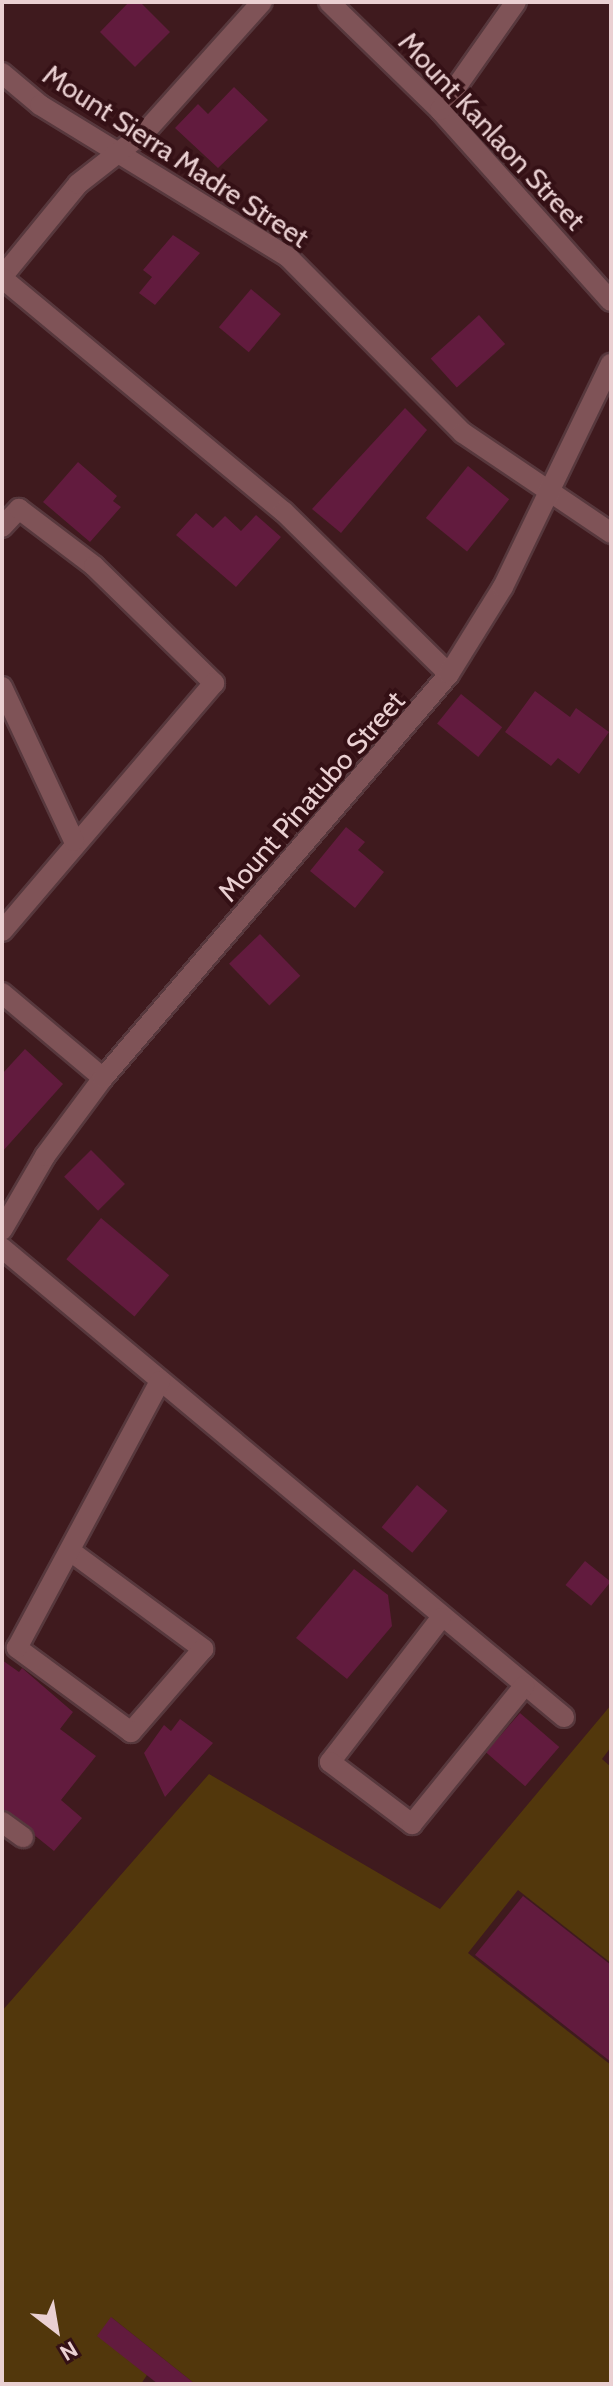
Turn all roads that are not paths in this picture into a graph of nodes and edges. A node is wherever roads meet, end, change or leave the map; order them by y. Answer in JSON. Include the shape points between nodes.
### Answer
{"nodes":[{"id":1,"x":262,"y":2,"type":"edge"},
{"id":2,"x":329,"y":2,"type":"edge"},
{"id":3,"x":516,"y":2,"type":"edge"},
{"id":4,"x":2,"y":73,"type":"edge"},
{"id":5,"x":440,"y":110,"type":"junction"},
{"id":6,"x":121,"y":152,"type":"junction"},
{"id":7,"x":2,"y":278,"type":"edge"},
{"id":8,"x":611,"y":301,"type":"edge"},
{"id":9,"x":611,"y":364,"type":"edge"},
{"id":10,"x":551,"y":491,"type":"junction"},
{"id":11,"x":2,"y":527,"type":"edge"},
{"id":12,"x":611,"y":533,"type":"edge"},
{"id":13,"x":449,"y":674,"type":"junction"},
{"id":14,"x":2,"y":687,"type":"edge"},
{"id":15,"x":74,"y":841,"type":"junction"},
{"id":16,"x":2,"y":931,"type":"edge"},
{"id":17,"x":2,"y":993,"type":"edge"},
{"id":18,"x":103,"y":1078,"type":"junction"},
{"id":19,"x":2,"y":1230,"type":"edge"},
{"id":20,"x":2,"y":1248,"type":"edge"},
{"id":21,"x":160,"y":1381,"type":"junction"},
{"id":22,"x":73,"y":1553,"type":"junction"},
{"id":23,"x":441,"y":1618,"type":"junction"},
{"id":24,"x":524,"y":1686,"type":"junction"},
{"id":25,"x":564,"y":1717,"type":"dead end"},
{"id":26,"x":3,"y":1825,"type":"edge"},
{"id":27,"x":23,"y":1837,"type":"dead end"}],
"edges":[{"from":1,"to":6,"type":"street"},
{"from":2,"to":5,"type":"street","name":"Mount Kanlaon Street"},
{"from":3,"to":5,"type":"street"},
{"from":4,"to":6,"type":"street","name":"Mount Sierra Madre Street","via":[[40,105]]},
{"from":5,"to":8,"type":"street","name":"Mount Kanlaon Street"},
{"from":6,"to":7,"type":"street","via":[[78,184]]},
{"from":6,"to":10,"type":"street","name":"Mount Sierra Madre Street","via":[[288,257],[463,433]]},
{"from":7,"to":13,"type":"street","via":[[284,512]]},
{"from":9,"to":10,"type":"street","name":"Mount Pinatubo Street"},
{"from":10,"to":12,"type":"street","name":"Mount Sierra Madre Street"},
{"from":10,"to":13,"type":"street","name":"Mount Pinatubo Street","via":[[485,620]]},
{"from":11,"to":15,"type":"street","via":[[19,509],[94,566],[214,683]]},
{"from":13,"to":18,"type":"street","name":"Mount Pinatubo Street"},
{"from":14,"to":15,"type":"street"},
{"from":15,"to":16,"type":"street"},
{"from":17,"to":18,"type":"street"},
{"from":18,"to":19,"type":"street","name":"Mount Pinatubo Street","via":[[45,1156]]},
{"from":20,"to":21,"type":"street"},
{"from":21,"to":22,"type":"street"},
{"from":21,"to":23,"type":"street"},
{"from":22,"to":22,"type":"street","via":[[17,1648],[131,1732],[203,1649]]},
{"from":23,"to":24,"type":"street"},
{"from":23,"to":24,"type":"street","via":[[330,1762],[412,1824]]},
{"from":24,"to":25,"type":"street"},
{"from":26,"to":27,"type":"street"}]}
